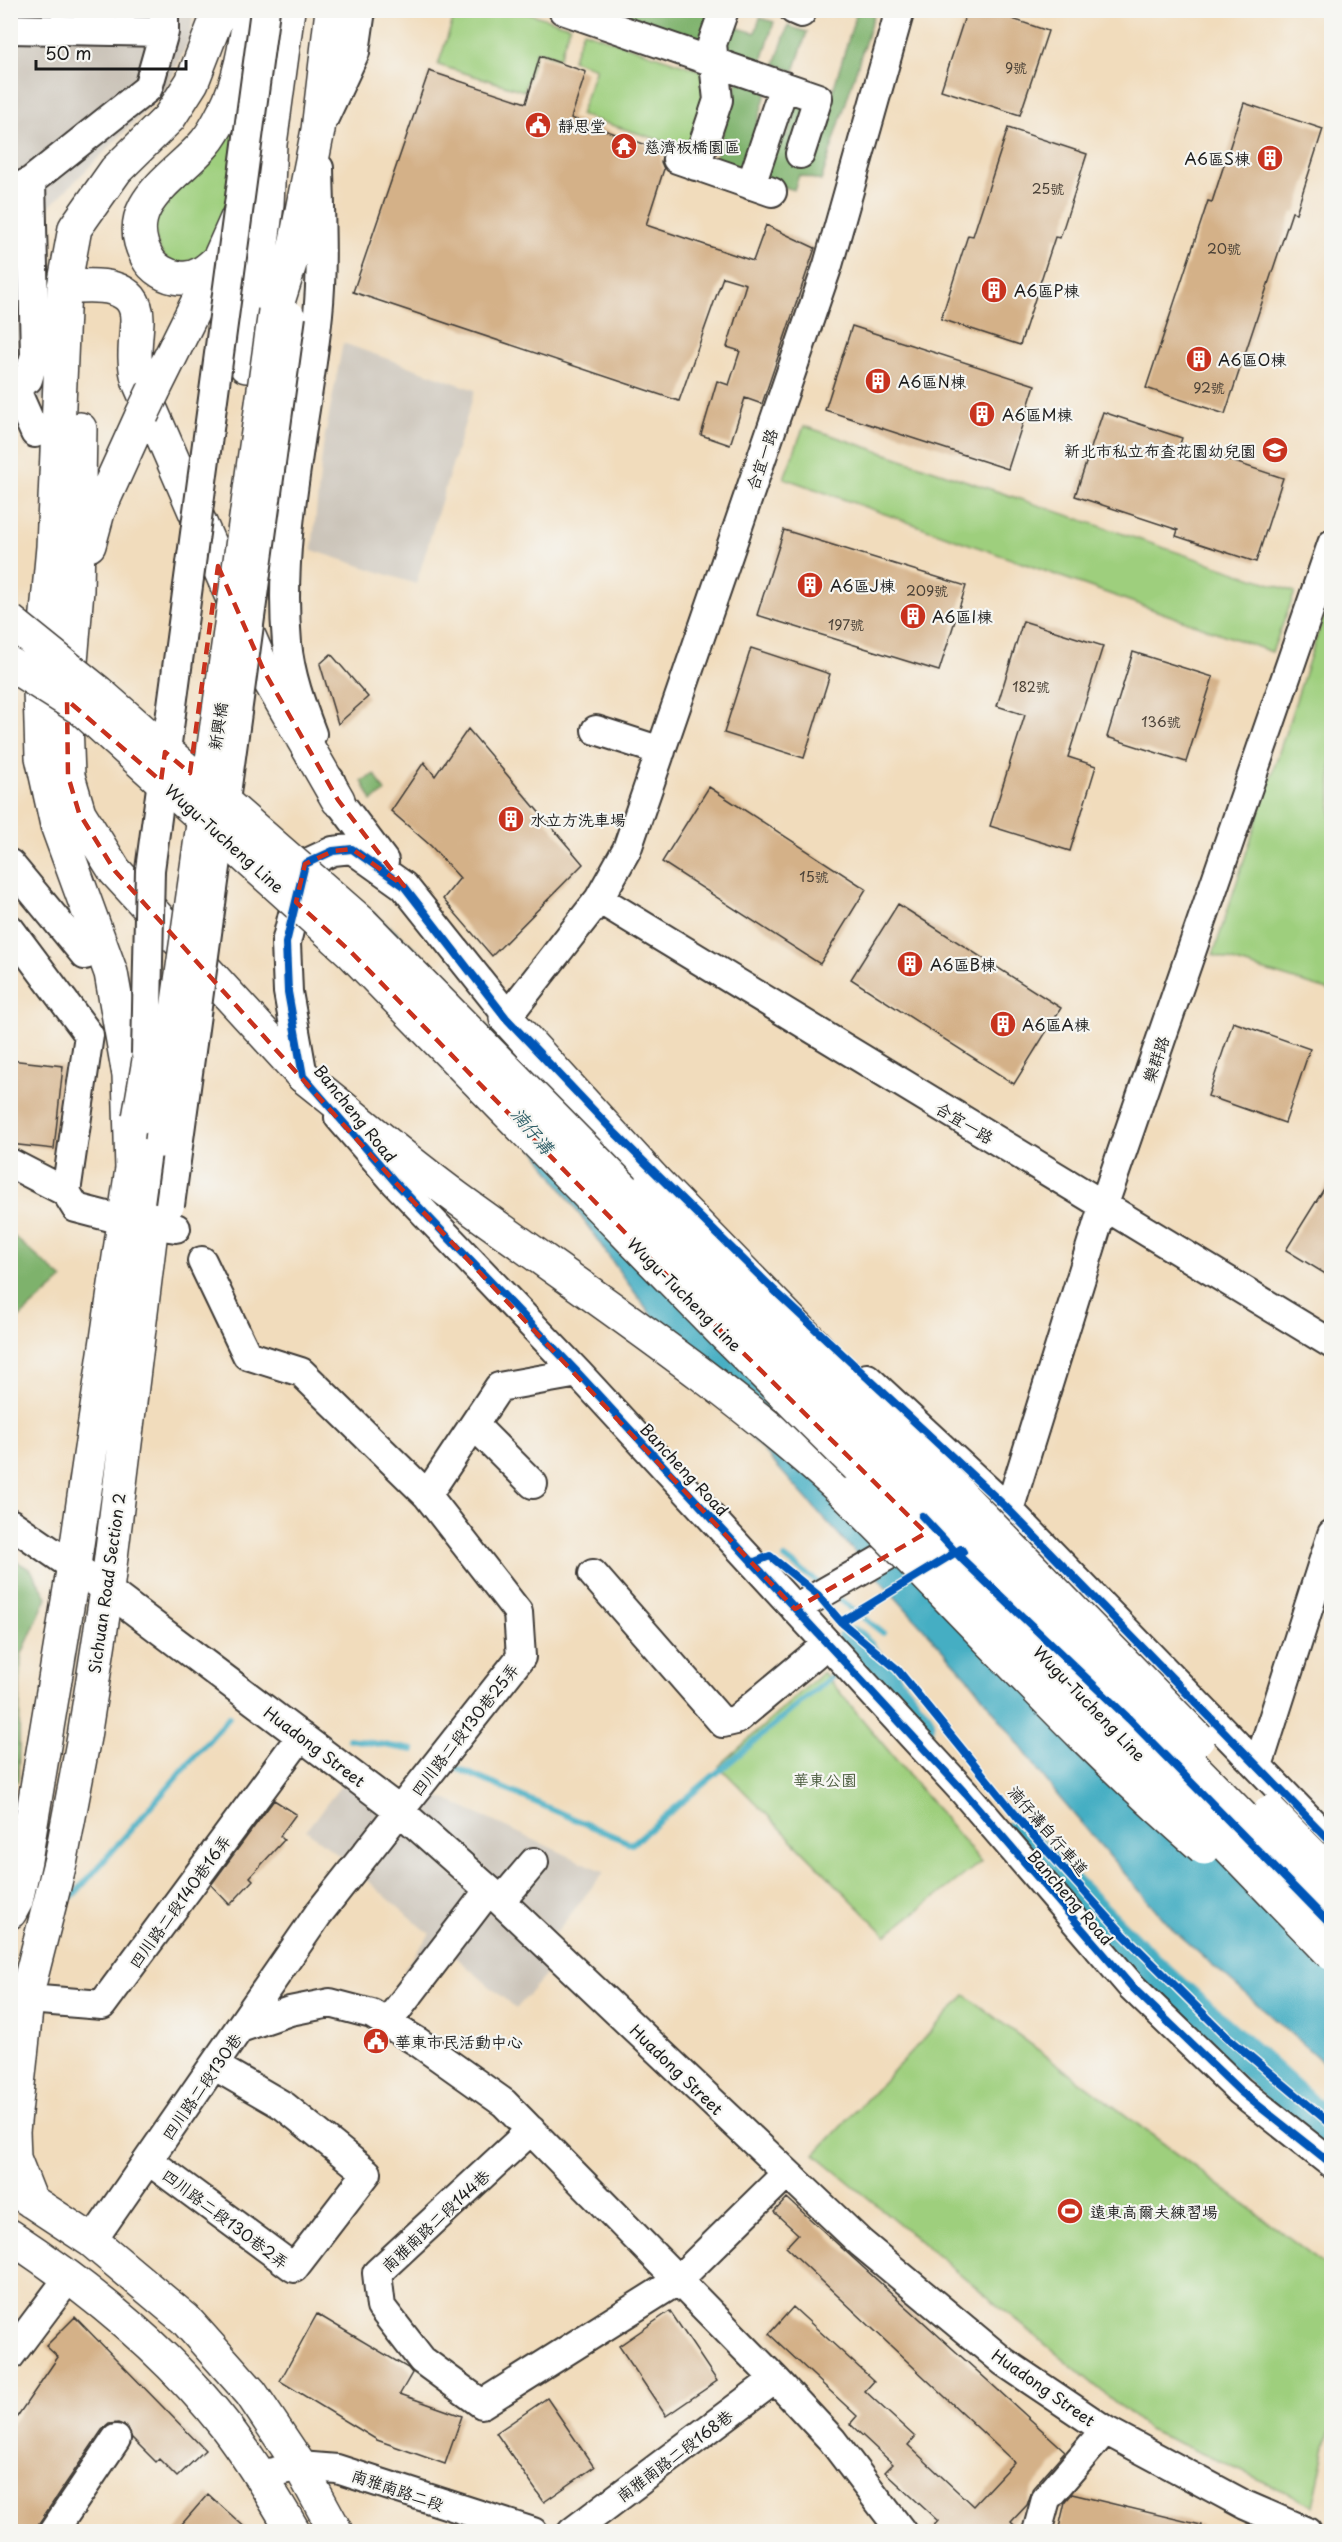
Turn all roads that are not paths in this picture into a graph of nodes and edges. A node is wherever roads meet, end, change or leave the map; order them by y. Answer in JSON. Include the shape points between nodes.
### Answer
{"nodes":[{"id":1,"x":220,"y":10,"type":"edge"},
{"id":2,"x":250,"y":10,"type":"edge"},
{"id":3,"x":265,"y":10,"type":"edge"},
{"id":4,"x":288,"y":10,"type":"edge"},
{"id":5,"x":332,"y":10,"type":"edge"},
{"id":6,"x":361,"y":10,"type":"edge"},
{"id":7,"x":563,"y":10,"type":"edge"},
{"id":8,"x":724,"y":10,"type":"edge"},
{"id":9,"x":794,"y":10,"type":"edge"},
{"id":10,"x":802,"y":10,"type":"edge"},
{"id":11,"x":900,"y":10,"type":"edge"},
{"id":12,"x":164,"y":21,"type":"edge"},
{"id":13,"x":10,"y":29,"type":"edge"},
{"id":14,"x":714,"y":62,"type":"junction"},
{"id":15,"x":784,"y":86,"type":"junction"},
{"id":16,"x":318,"y":130,"type":"junction"},
{"id":17,"x":270,"y":144,"type":"junction"},
{"id":18,"x":800,"y":154,"type":"dead end"},
{"id":19,"x":21,"y":187,"type":"edge"},
{"id":20,"x":219,"y":259,"type":"junction"},
{"id":21,"x":73,"y":287,"type":"junction"},
{"id":22,"x":283,"y":313,"type":"junction"},
{"id":23,"x":13,"y":389,"type":"edge"},
{"id":24,"x":36,"y":433,"type":"dead end"},
{"id":25,"x":1332,"y":544,"type":"edge"},
{"id":26,"x":77,"y":590,"type":"junction"},
{"id":27,"x":1324,"y":591,"type":"edge"},
{"id":28,"x":10,"y":621,"type":"edge"},
{"id":29,"x":10,"y":664,"type":"edge"},
{"id":30,"x":596,"y":730,"type":"dead end"},
{"id":31,"x":661,"y":751,"type":"junction"},
{"id":32,"x":338,"y":800,"type":"junction"},
{"id":33,"x":10,"y":864,"type":"edge"},
{"id":34,"x":404,"y":886,"type":"junction"},
{"id":35,"x":599,"y":899,"type":"junction"},
{"id":36,"x":10,"y":928,"type":"edge"},
{"id":37,"x":85,"y":955,"type":"dead end"},
{"id":38,"x":506,"y":1018,"type":"junction"},
{"id":39,"x":303,"y":1076,"type":"junction"},
{"id":40,"x":146,"y":1078,"type":"junction"},
{"id":41,"x":139,"y":1118,"type":"joint"},
{"id":42,"x":162,"y":1141,"type":"joint"},
{"id":43,"x":10,"y":1163,"type":"edge"},
{"id":44,"x":132,"y":1169,"type":"junction"},
{"id":45,"x":66,"y":1192,"type":"junction"},
{"id":46,"x":1103,"y":1206,"type":"junction"},
{"id":47,"x":158,"y":1221,"type":"junction"},
{"id":48,"x":202,"y":1261,"type":"dead end"},
{"id":49,"x":1332,"y":1344,"type":"edge"},
{"id":50,"x":578,"y":1373,"type":"junction"},
{"id":51,"x":474,"y":1425,"type":"junction"},
{"id":52,"x":533,"y":1484,"type":"dead end"},
{"id":53,"x":427,"y":1495,"type":"junction"},
{"id":54,"x":1009,"y":1510,"type":"junction"},
{"id":55,"x":10,"y":1523,"type":"edge"},
{"id":56,"x":1332,"y":1534,"type":"edge"},
{"id":57,"x":74,"y":1565,"type":"junction"},
{"id":58,"x":593,"y":1574,"type":"dead end"},
{"id":59,"x":107,"y":1590,"type":"junction"},
{"id":60,"x":795,"y":1609,"type":"junction"},
{"id":61,"x":827,"y":1644,"type":"junction"},
{"id":62,"x":301,"y":1736,"type":"junction"},
{"id":63,"x":1258,"y":1766,"type":"junction"},
{"id":64,"x":400,"y":1811,"type":"junction"},
{"id":65,"x":1332,"y":1843,"type":"edge"},
{"id":66,"x":534,"y":1862,"type":"dead end"},
{"id":67,"x":18,"y":1874,"type":"edge"},
{"id":68,"x":1332,"y":1875,"type":"edge"},
{"id":69,"x":495,"y":1896,"type":"junction"},
{"id":70,"x":1332,"y":1908,"type":"edge"},
{"id":71,"x":10,"y":1912,"type":"edge"},
{"id":72,"x":1332,"y":1956,"type":"edge"},
{"id":73,"x":22,"y":2000,"type":"edge"},
{"id":74,"x":387,"y":2023,"type":"junction"},
{"id":75,"x":243,"y":2027,"type":"junction"},
{"id":76,"x":215,"y":2066,"type":"junction"},
{"id":77,"x":531,"y":2130,"type":"junction"},
{"id":78,"x":148,"y":2160,"type":"junction"},
{"id":79,"x":1332,"y":2164,"type":"edge"},
{"id":80,"x":787,"y":2173,"type":"junction"},
{"id":81,"x":21,"y":2194,"type":"edge"},
{"id":82,"x":10,"y":2236,"type":"edge"},
{"id":83,"x":92,"y":2241,"type":"junction"},
{"id":84,"x":70,"y":2276,"type":"junction"},
{"id":85,"x":677,"y":2281,"type":"junction"},
{"id":86,"x":10,"y":2356,"type":"edge"},
{"id":87,"x":775,"y":2379,"type":"junction"},
{"id":88,"x":1105,"y":2430,"type":"junction"},
{"id":89,"x":116,"y":2439,"type":"dead end"},
{"id":90,"x":300,"y":2466,"type":"junction"},
{"id":91,"x":261,"y":2475,"type":"junction"},
{"id":92,"x":53,"y":2532,"type":"edge"},
{"id":93,"x":294,"y":2532,"type":"edge"},
{"id":94,"x":336,"y":2532,"type":"edge"},
{"id":95,"x":533,"y":2532,"type":"edge"},
{"id":96,"x":572,"y":2532,"type":"edge"},
{"id":97,"x":902,"y":2532,"type":"edge"},
{"id":98,"x":1037,"y":2532,"type":"edge"},
{"id":99,"x":1308,"y":2532,"type":"edge"}],
"edges":[{"from":1,"to":21,"type":"main road","via":[[192,82],[169,118],[116,170],[86,208]]},
{"from":2,"to":20,"type":"main road","via":[[238,73],[225,110],[206,142],[146,205],[139,232],[149,261],[170,277],[186,279],[206,272]]},
{"from":3,"to":40,"type":"street","bridge":true,"via":[[150,870]]},
{"from":4,"to":17,"type":"main road"},
{"from":5,"to":16,"type":"main road","name":"新興橋"},
{"from":6,"to":16,"type":"street","via":[[355,52]]},
{"from":7,"to":14,"type":"street"},
{"from":8,"to":14,"type":"street","via":[[712,44]]},
{"from":9,"to":10,"type":"street"},
{"from":11,"to":31,"type":"street","name":"合宜一路","via":[[828,265]]},
{"from":12,"to":13,"type":"street"},
{"from":12,"to":19,"type":"street","via":[[148,88]]},
{"from":14,"to":15,"type":"street"},
{"from":14,"to":15,"type":"street","via":[[718,100],[686,163],[762,189]]},
{"from":15,"to":18,"type":"street","via":[[818,98]]},
{"from":16,"to":22,"type":"main road","name":"新興橋"},
{"from":16,"to":32,"type":"street","via":[[318,312],[285,578],[287,644],[296,693]]},
{"from":17,"to":20,"type":"main road"},
{"from":17,"to":40,"type":"main road","name":"新興橋","bridge":true,"via":[[267,204],[246,366]]},
{"from":19,"to":23,"type":"street","via":[[35,355],[28,379]]},
{"from":20,"to":26,"type":"main road","via":[[98,512]]},
{"from":21,"to":26,"type":"main road"},
{"from":21,"to":32,"type":"main road","via":[[106,285],[124,292],[134,305],[137,320],[133,355],[139,382],[264,671]]},
{"from":21,"to":44,"type":"main road","via":[[40,690],[42,757],[57,825],[111,973],[129,1075]]},
{"from":22,"to":42,"type":"main road","name":"新興橋","bridge":true,"via":[[174,1031]]},
{"from":22,"to":47,"type":"street","bridge":true},
{"from":23,"to":24,"type":"street"},
{"from":25,"to":27,"type":"street","name":"樂群路"},
{"from":26,"to":39,"type":"main road","via":[[66,722],[68,776],[79,813],[115,871]]},
{"from":27,"to":46,"type":"street","name":"樂群路"},
{"from":28,"to":70,"type":"main road","name":"Wugu-Tucheng Line","bridge":true,"via":[[98,692],[362,923]]},
{"from":29,"to":72,"type":"main road","name":"Wugu-Tucheng Line","bridge":true,"via":[[83,710],[351,952],[725,1335],[961,1569]]},
{"from":30,"to":31,"type":"street"},
{"from":31,"to":35,"type":"street","name":"合宜一路","via":[[627,849]]},
{"from":32,"to":34,"type":"street"},
{"from":33,"to":37,"type":"street"},
{"from":34,"to":38,"type":"street","name":"Bancheng Road"},
{"from":34,"to":39,"type":"street","name":"Bancheng Road","via":[[352,849],[333,851],[305,864],[286,943],[288,992]]},
{"from":35,"to":38,"type":"street","name":"合宜一路"},
{"from":35,"to":46,"type":"street","name":"合宜一路"},
{"from":36,"to":45,"type":"street","via":[[89,1035]]},
{"from":38,"to":54,"type":"street","name":"Bancheng Road","via":[[614,1132],[778,1294]]},
{"from":38,"to":68,"type":"main road","bridge":true,"via":[[653,1179]]},
{"from":39,"to":50,"type":"street","name":"Bancheng Road","via":[[396,1183]]},
{"from":39,"to":72,"type":"main road","bridge":true,"via":[[454,1196],[712,1381],[813,1464],[916,1563],[1056,1712],[1143,1795]]},
{"from":40,"to":41,"type":"main road","name":"新興橋","bridge":true},
{"from":41,"to":44,"type":"main road","name":"Sichuan Road Section 2"},
{"from":42,"to":47,"type":"main road","name":"Sichuan Road Section 2"},
{"from":43,"to":45,"type":"street"},
{"from":44,"to":47,"type":"main road","name":"Sichuan Road Section 2"},
{"from":45,"to":47,"type":"street","via":[[76,1208]]},
{"from":46,"to":49,"type":"street","name":"合宜一路"},
{"from":46,"to":54,"type":"street","name":"樂群路"},
{"from":47,"to":57,"type":"main road","name":"Sichuan Road Section 2"},
{"from":47,"to":59,"type":"main road","name":"Sichuan Road Section 2","via":[[131,1390]]},
{"from":48,"to":53,"type":"street","name":"四川路二段130巷25弄","via":[[247,1355],[301,1372]]},
{"from":50,"to":51,"type":"street","via":[[499,1387]]},
{"from":50,"to":60,"type":"street","name":"Bancheng Road"},
{"from":51,"to":52,"type":"street"},
{"from":51,"to":53,"type":"street"},
{"from":53,"to":64,"type":"street","name":"四川路二段130巷25弄","via":[[518,1612],[521,1657]]},
{"from":54,"to":60,"type":"street","bridge":true,"via":[[934,1528]]},
{"from":54,"to":63,"type":"street","name":"Bancheng Road"},
{"from":55,"to":57,"type":"street","name":"Huadong Street"},
{"from":56,"to":63,"type":"street"},
{"from":57,"to":59,"type":"street","name":"Huadong Street"},
{"from":57,"to":67,"type":"main road","name":"Sichuan Road Section 2"},
{"from":58,"to":61,"type":"street","via":[[723,1723],[736,1720]]},
{"from":59,"to":62,"type":"street","name":"Huadong Street"},
{"from":59,"to":73,"type":"main road","name":"Sichuan Road Section 2","via":[[61,1859]]},
{"from":60,"to":61,"type":"street","name":"Bancheng Road"},
{"from":61,"to":79,"type":"street","name":"Bancheng Road","via":[[965,1793],[1132,1987],[1240,2091]]},
{"from":62,"to":64,"type":"street","name":"Huadong Street"},
{"from":62,"to":73,"type":"street","name":"四川路二段140巷16弄","via":[[102,2006]]},
{"from":63,"to":65,"type":"street","name":"Bancheng Road"},
{"from":64,"to":69,"type":"street","name":"Huadong Street"},
{"from":64,"to":75,"type":"street","name":"四川路二段130巷25弄","via":[[368,1842]]},
{"from":66,"to":69,"type":"street"},
{"from":67,"to":71,"type":"main road","name":"Sichuan Road Section 2","via":[[16,1901]]},
{"from":69,"to":74,"type":"street"},
{"from":69,"to":80,"type":"street","name":"Huadong Street"},
{"from":73,"to":81,"type":"main road","name":"Sichuan Road Section 2","via":[[13,2130]]},
{"from":74,"to":75,"type":"street","name":"四川路二段130巷","via":[[372,2014],[330,2003]]},
{"from":74,"to":77,"type":"street","name":"四川路二段130巷","via":[[504,2103]]},
{"from":75,"to":76,"type":"street","name":"四川路二段130巷"},
{"from":76,"to":78,"type":"street","name":"四川路二段130巷"},
{"from":76,"to":78,"type":"street","name":"四川路二段130巷2弄","via":[[284,2106],[367,2173],[294,2268]]},
{"from":77,"to":85,"type":"street"},
{"from":77,"to":85,"type":"street","name":"南雅南路二段144巷","via":[[377,2273],[381,2307],[422,2360],[482,2404]]},
{"from":78,"to":83,"type":"street","name":"四川路二段130巷"},
{"from":80,"to":85,"type":"street","name":"南雅南路二段144巷"},
{"from":80,"to":88,"type":"street","name":"Huadong Street","via":[[861,2243],[1004,2362]]},
{"from":81,"to":83,"type":"main road"},
{"from":82,"to":84,"type":"main road"},
{"from":83,"to":90,"type":"main road","via":[[185,2319],[251,2393]]},
{"from":84,"to":86,"type":"street"},
{"from":84,"to":91,"type":"main road","via":[[186,2380]]},
{"from":85,"to":87,"type":"street"},
{"from":87,"to":96,"type":"street","name":"南雅南路二段168巷"},
{"from":87,"to":97,"type":"street","via":[[832,2440]]},
{"from":88,"to":98,"type":"street","via":[[1046,2499]]},
{"from":88,"to":99,"type":"street","name":"Huadong Street","via":[[1245,2505]]},
{"from":89,"to":92,"type":"street"},
{"from":90,"to":91,"type":"street","name":"南雅南路二段"},
{"from":90,"to":94,"type":"main road"},
{"from":90,"to":95,"type":"street","name":"南雅南路二段","via":[[347,2472]]},
{"from":91,"to":93,"type":"main road"}]}
